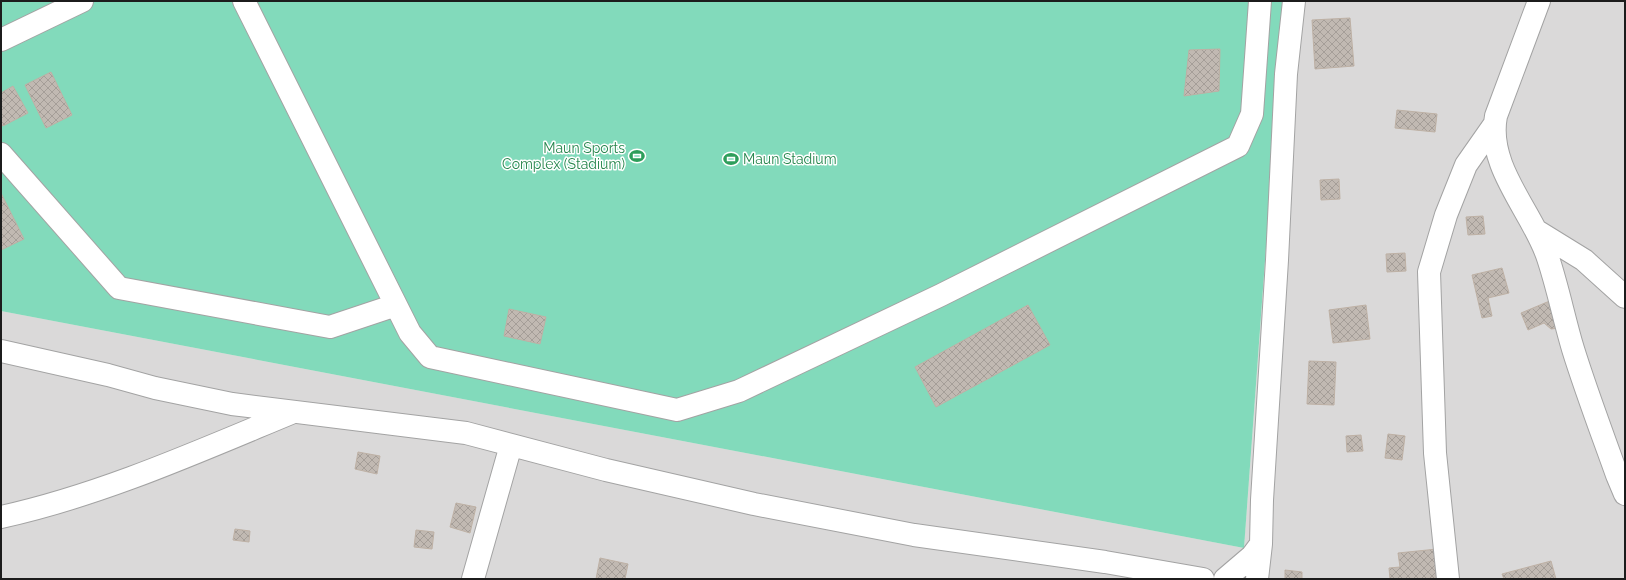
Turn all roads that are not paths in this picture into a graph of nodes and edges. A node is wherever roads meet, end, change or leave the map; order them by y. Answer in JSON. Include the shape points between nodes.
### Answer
{"nodes":[{"id":1,"x":82,"y":1,"type":"edge"},
{"id":2,"x":244,"y":1,"type":"edge"},
{"id":3,"x":1260,"y":1,"type":"edge"},
{"id":4,"x":1294,"y":1,"type":"edge"},
{"id":5,"x":1539,"y":1,"type":"edge"},
{"id":6,"x":1,"y":40,"type":"edge"},
{"id":7,"x":1494,"y":125,"type":"junction"},
{"id":8,"x":1,"y":154,"type":"edge"},
{"id":9,"x":1537,"y":231,"type":"junction"},
{"id":10,"x":1625,"y":297,"type":"edge"},
{"id":11,"x":396,"y":305,"type":"junction"},
{"id":12,"x":1,"y":351,"type":"edge"},
{"id":13,"x":292,"y":413,"type":"junction"},
{"id":14,"x":511,"y":445,"type":"junction"},
{"id":15,"x":1625,"y":494,"type":"edge"},
{"id":16,"x":1,"y":517,"type":"edge"},
{"id":17,"x":1261,"y":544,"type":"junction"},
{"id":18,"x":473,"y":579,"type":"edge"},
{"id":19,"x":1203,"y":579,"type":"edge"},
{"id":20,"x":1225,"y":579,"type":"edge"},
{"id":21,"x":1257,"y":579,"type":"edge"},
{"id":22,"x":1448,"y":579,"type":"edge"}],
"edges":[{"from":1,"to":6,"type":"street"},
{"from":2,"to":11,"type":"street"},
{"from":3,"to":11,"type":"street","via":[[1252,114],[1238,146],[941,295],[739,391],[677,410],[430,357],[410,333]]},
{"from":4,"to":17,"type":"street","via":[[1286,74]]},
{"from":5,"to":7,"type":"street"},
{"from":7,"to":9,"type":"street","via":[[1496,151],[1504,173]]},
{"from":7,"to":22,"type":"street","via":[[1466,165],[1446,215],[1429,272],[1435,453]]},
{"from":8,"to":11,"type":"street","via":[[119,288],[330,327]]},
{"from":9,"to":10,"type":"street","via":[[1584,260]]},
{"from":9,"to":15,"type":"street","via":[[1548,258],[1574,351]]},
{"from":12,"to":13,"type":"street","via":[[155,388]]},
{"from":13,"to":14,"type":"street","via":[[466,433]]},
{"from":13,"to":16,"type":"street","via":[[183,459],[106,486]]},
{"from":14,"to":18,"type":"street"},
{"from":14,"to":19,"type":"street","via":[[754,504],[914,535]]},
{"from":17,"to":20,"type":"street","via":[[1252,556]]},
{"from":17,"to":21,"type":"street"}]}
